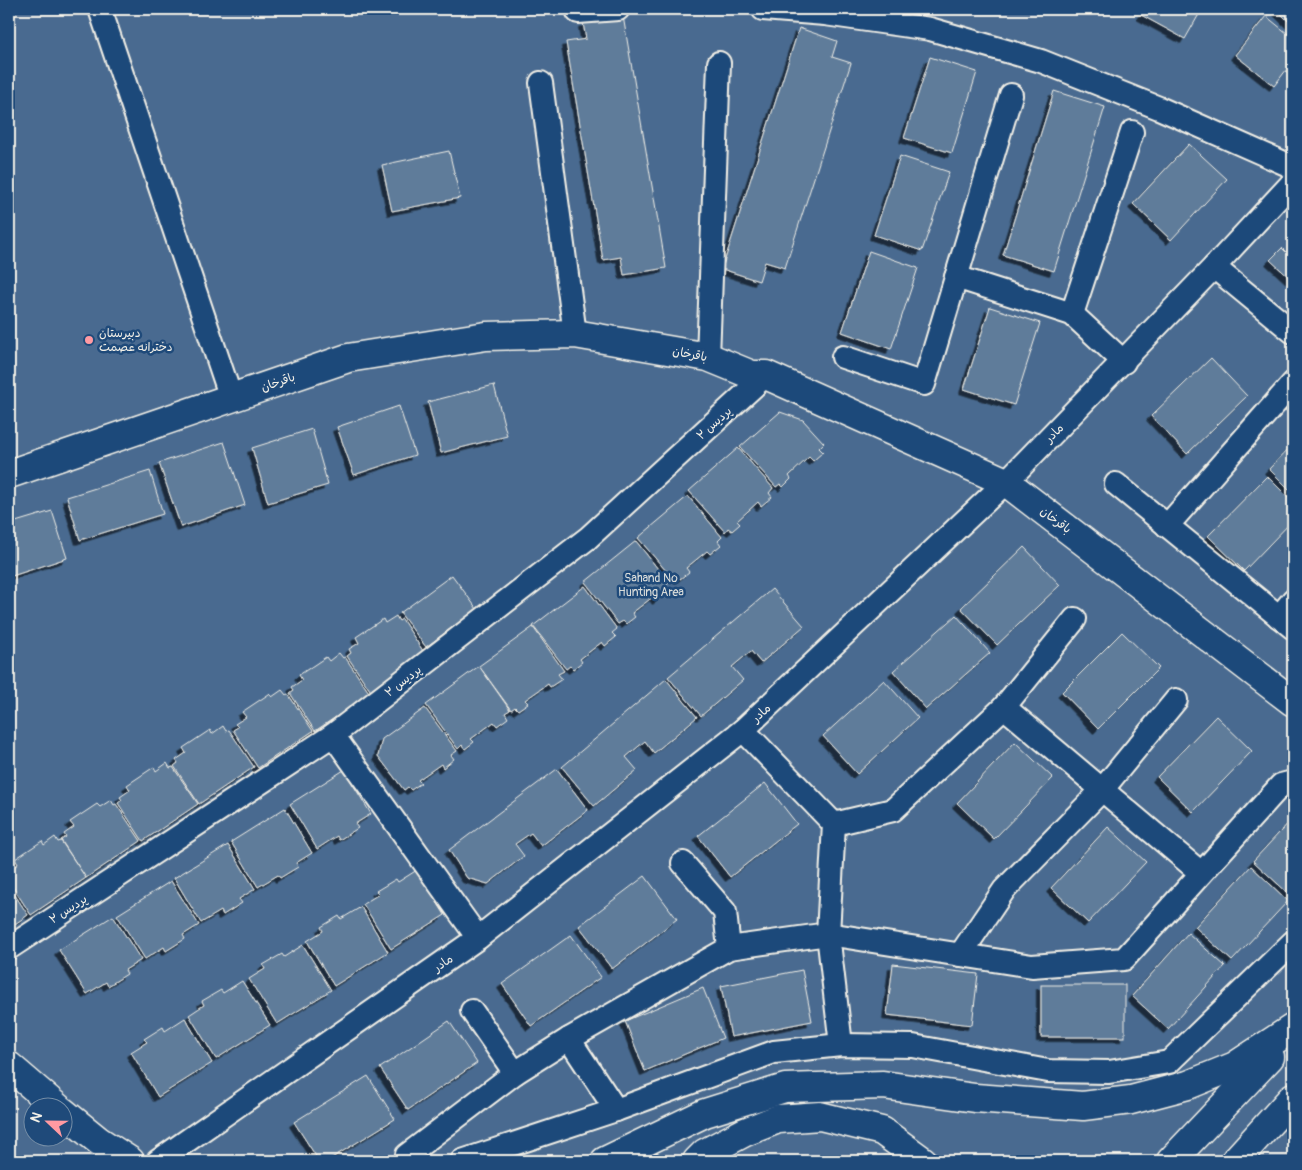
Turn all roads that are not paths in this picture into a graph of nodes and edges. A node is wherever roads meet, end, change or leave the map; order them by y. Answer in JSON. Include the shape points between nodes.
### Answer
{"nodes":[{"id":1,"x":100,"y":9,"type":"edge"},
{"id":2,"x":618,"y":9,"type":"edge"},
{"id":3,"x":763,"y":9,"type":"edge"},
{"id":4,"x":578,"y":12,"type":"dead end"},
{"id":5,"x":719,"y":63,"type":"dead end"},
{"id":6,"x":541,"y":83,"type":"dead end"},
{"id":7,"x":1011,"y":96,"type":"dead end"},
{"id":8,"x":1132,"y":132,"type":"dead end"},
{"id":9,"x":1293,"y":167,"type":"edge"},
{"id":10,"x":1293,"y":182,"type":"edge"},
{"id":11,"x":1214,"y":267,"type":"junction"},
{"id":12,"x":956,"y":277,"type":"junction"},
{"id":13,"x":1072,"y":314,"type":"junction"},
{"id":14,"x":1293,"y":332,"type":"edge"},
{"id":15,"x":575,"y":334,"type":"junction"},
{"id":16,"x":708,"y":356,"type":"junction"},
{"id":17,"x":843,"y":357,"type":"dead end"},
{"id":18,"x":1124,"y":362,"type":"junction"},
{"id":19,"x":766,"y":375,"type":"junction"},
{"id":20,"x":1293,"y":383,"type":"edge"},
{"id":21,"x":232,"y":398,"type":"junction"},
{"id":22,"x":9,"y":474,"type":"edge"},
{"id":23,"x":1006,"y":482,"type":"junction"},
{"id":24,"x":1116,"y":484,"type":"dead end"},
{"id":25,"x":1167,"y":526,"type":"junction"},
{"id":26,"x":1288,"y":615,"type":"edge"},
{"id":27,"x":1074,"y":619,"type":"dead end"},
{"id":28,"x":1176,"y":700,"type":"dead end"},
{"id":29,"x":1293,"y":702,"type":"edge"},
{"id":30,"x":1004,"y":707,"type":"junction"},
{"id":31,"x":743,"y":730,"type":"junction"},
{"id":32,"x":333,"y":735,"type":"junction"},
{"id":33,"x":1293,"y":782,"type":"edge"},
{"id":34,"x":1102,"y":790,"type":"junction"},
{"id":35,"x":834,"y":824,"type":"junction"},
{"id":36,"x":683,"y":863,"type":"dead end"},
{"id":37,"x":1201,"y":873,"type":"junction"},
{"id":38,"x":828,"y":934,"type":"junction"},
{"id":39,"x":478,"y":938,"type":"junction"},
{"id":40,"x":1293,"y":942,"type":"edge"},
{"id":41,"x":9,"y":948,"type":"edge"},
{"id":42,"x":729,"y":948,"type":"junction"},
{"id":43,"x":960,"y":954,"type":"junction"},
{"id":44,"x":472,"y":1011,"type":"dead end"},
{"id":45,"x":1293,"y":1030,"type":"edge"},
{"id":46,"x":568,"y":1039,"type":"junction"},
{"id":47,"x":841,"y":1045,"type":"junction"},
{"id":48,"x":9,"y":1066,"type":"edge"},
{"id":49,"x":515,"y":1073,"type":"junction"},
{"id":50,"x":1293,"y":1097,"type":"edge"},
{"id":51,"x":46,"y":1098,"type":"edge"},
{"id":52,"x":616,"y":1110,"type":"junction"},
{"id":53,"x":72,"y":1119,"type":"edge"},
{"id":54,"x":130,"y":1161,"type":"edge"},
{"id":55,"x":158,"y":1161,"type":"edge"},
{"id":56,"x":409,"y":1161,"type":"edge"},
{"id":57,"x":462,"y":1161,"type":"edge"},
{"id":58,"x":606,"y":1161,"type":"edge"},
{"id":59,"x":697,"y":1161,"type":"edge"},
{"id":60,"x":923,"y":1161,"type":"edge"},
{"id":61,"x":1171,"y":1161,"type":"edge"},
{"id":62,"x":1235,"y":1161,"type":"edge"}],
"edges":[{"from":1,"to":21,"type":"street"},
{"from":2,"to":4,"type":"street"},
{"from":3,"to":9,"type":"street","via":[[930,29],[1041,61]]},
{"from":5,"to":16,"type":"street"},
{"from":6,"to":15,"type":"street"},
{"from":7,"to":12,"type":"street"},
{"from":8,"to":13,"type":"street"},
{"from":10,"to":11,"type":"street","name":"مادر"},
{"from":11,"to":14,"type":"street"},
{"from":11,"to":18,"type":"street","name":"مادر"},
{"from":12,"to":13,"type":"street"},
{"from":12,"to":17,"type":"street","via":[[924,384]]},
{"from":13,"to":18,"type":"street"},
{"from":15,"to":16,"type":"main road","name":"باقرخان"},
{"from":15,"to":21,"type":"main road","name":"باقرخان","via":[[486,336],[348,358]]},
{"from":16,"to":19,"type":"main road","name":"باقرخان","via":[[752,375]]},
{"from":18,"to":23,"type":"street","name":"مادر"},
{"from":19,"to":23,"type":"main road","name":"باقرخان"},
{"from":19,"to":32,"type":"street","name":"پردیس ۲","via":[[588,538]]},
{"from":20,"to":25,"type":"street"},
{"from":21,"to":22,"type":"main road","name":"باقرخان"},
{"from":23,"to":29,"type":"main road","name":"باقرخان"},
{"from":23,"to":31,"type":"street","name":"مادر"},
{"from":24,"to":25,"type":"street"},
{"from":25,"to":26,"type":"street"},
{"from":27,"to":30,"type":"street"},
{"from":28,"to":34,"type":"street"},
{"from":30,"to":34,"type":"street"},
{"from":30,"to":35,"type":"street","via":[[893,810]]},
{"from":31,"to":35,"type":"street"},
{"from":31,"to":39,"type":"street","name":"مادر"},
{"from":32,"to":39,"type":"street"},
{"from":32,"to":41,"type":"street","name":"پردیس ۲"},
{"from":33,"to":37,"type":"street","via":[[1281,785]]},
{"from":34,"to":37,"type":"street"},
{"from":34,"to":43,"type":"street","via":[[1004,890]]},
{"from":35,"to":38,"type":"street"},
{"from":36,"to":42,"type":"street","via":[[725,912]]},
{"from":37,"to":43,"type":"street","via":[[1124,959],[1032,966]]},
{"from":38,"to":42,"type":"street"},
{"from":38,"to":43,"type":"street"},
{"from":38,"to":47,"type":"street"},
{"from":39,"to":55,"type":"street","name":"مادر"},
{"from":40,"to":47,"type":"street","via":[[1170,1062],[1109,1072],[1048,1071],[912,1046]]},
{"from":42,"to":46,"type":"street"},
{"from":44,"to":49,"type":"street"},
{"from":45,"to":58,"type":"main road","via":[[1235,1066],[1188,1085],[1131,1100],[1083,1106],[975,1098],[883,1085],[785,1088],[705,1114]]},
{"from":45,"to":61,"type":"main road"},
{"from":46,"to":49,"type":"street"},
{"from":46,"to":52,"type":"street"},
{"from":47,"to":52,"type":"street","via":[[774,1052]]},
{"from":48,"to":51,"type":"main road"},
{"from":49,"to":56,"type":"street","via":[[407,1155]]},
{"from":50,"to":62,"type":"main road"},
{"from":52,"to":57,"type":"street"},
{"from":53,"to":54,"type":"main road"},
{"from":59,"to":60,"type":"main road","via":[[705,1153],[745,1132],[778,1119],[820,1116],[882,1131]]}]}
